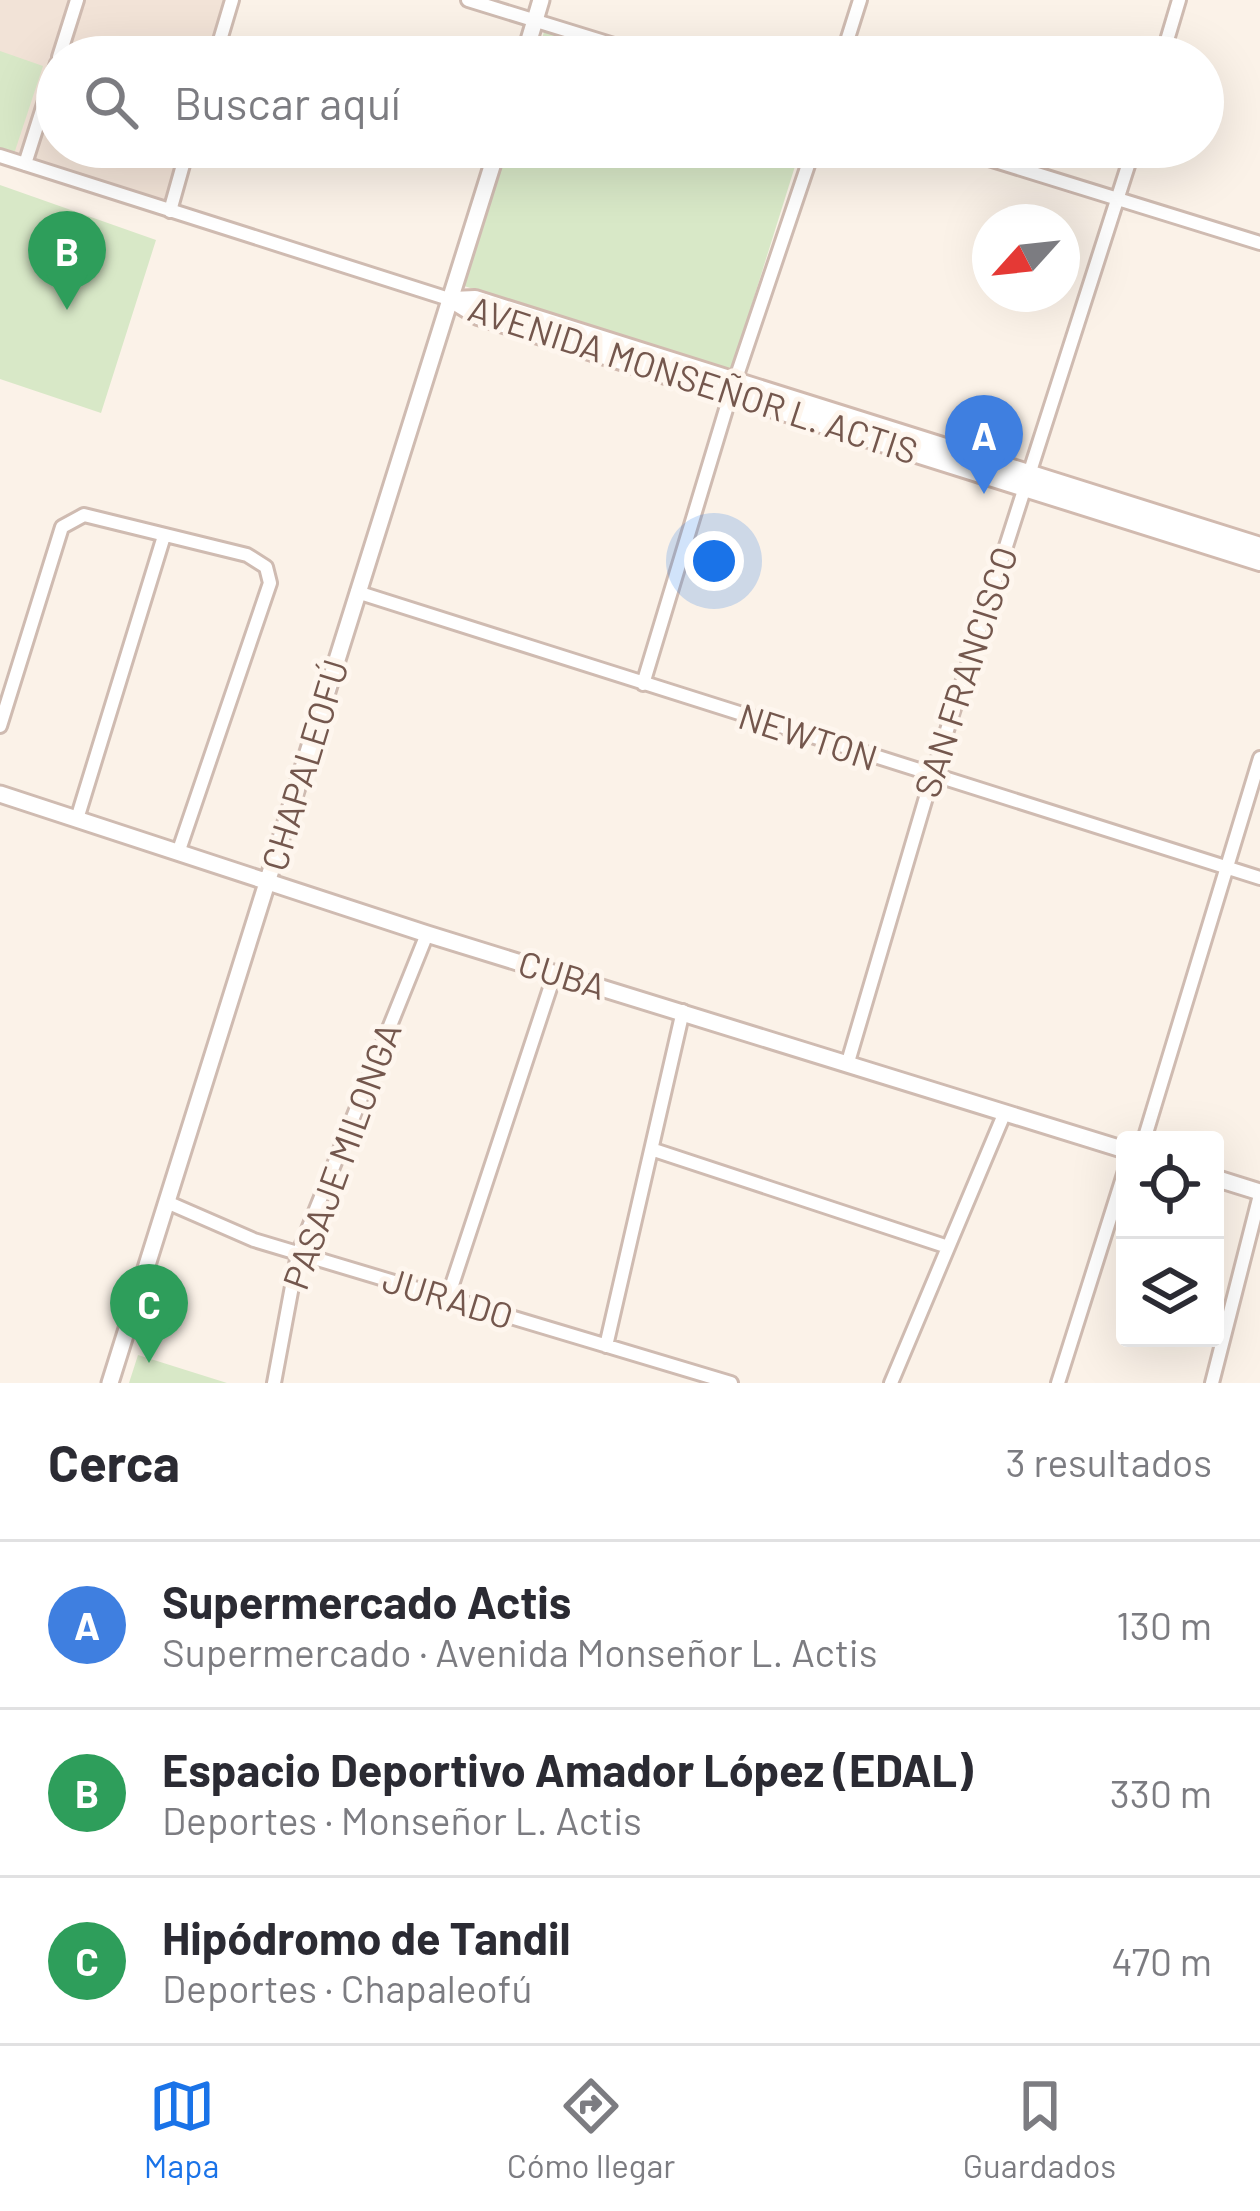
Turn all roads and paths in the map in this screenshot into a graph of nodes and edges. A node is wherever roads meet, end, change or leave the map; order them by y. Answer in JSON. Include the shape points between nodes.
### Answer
{"nodes":[{"id":1,"x":77,"y":0,"type":"edge"},
{"id":2,"x":232,"y":0,"type":"edge"},
{"id":3,"x":468,"y":0,"type":"edge"},
{"id":4,"x":542,"y":0,"type":"edge"},
{"id":5,"x":860,"y":0,"type":"edge"},
{"id":6,"x":1180,"y":0,"type":"edge"},
{"id":7,"x":535,"y":22,"type":"junction"},
{"id":8,"x":66,"y":36,"type":"edge"},
{"id":9,"x":221,"y":36,"type":"edge"},
{"id":10,"x":531,"y":36,"type":"edge"},
{"id":11,"x":582,"y":36,"type":"edge"},
{"id":12,"x":849,"y":36,"type":"edge"},
{"id":13,"x":1169,"y":36,"type":"edge"},
{"id":14,"x":36,"y":129,"type":"edge"},
{"id":15,"x":0,"y":156,"type":"edge"},
{"id":16,"x":25,"y":164,"type":"junction"},
{"id":17,"x":36,"y":168,"type":"edge"},
{"id":18,"x":37,"y":168,"type":"edge"},
{"id":19,"x":182,"y":168,"type":"edge"},
{"id":20,"x":492,"y":168,"type":"edge"},
{"id":21,"x":807,"y":168,"type":"edge"},
{"id":22,"x":1018,"y":168,"type":"edge"},
{"id":23,"x":1128,"y":168,"type":"edge"},
{"id":24,"x":1118,"y":199,"type":"junction"},
{"id":25,"x":170,"y":211,"type":"junction"},
{"id":26,"x":1260,"y":244,"type":"edge"},
{"id":27,"x":452,"y":300,"type":"junction"},
{"id":28,"x":732,"y":388,"type":"junction"},
{"id":29,"x":1027,"y":481,"type":"junction"},
{"id":30,"x":164,"y":536,"type":"junction"},
{"id":31,"x":1260,"y":546,"type":"edge"},
{"id":32,"x":1260,"y":562,"type":"edge"},
{"id":33,"x":357,"y":592,"type":"junction"},
{"id":34,"x":643,"y":684,"type":"junction"},
{"id":35,"x":0,"y":726,"type":"edge"},
{"id":36,"x":1260,"y":758,"type":"edge"},
{"id":37,"x":932,"y":776,"type":"junction"},
{"id":38,"x":0,"y":794,"type":"edge"},
{"id":39,"x":77,"y":819,"type":"junction"},
{"id":40,"x":178,"y":853,"type":"junction"},
{"id":41,"x":1223,"y":867,"type":"junction"},
{"id":42,"x":1260,"y":878,"type":"edge"},
{"id":43,"x":271,"y":882,"type":"junction"},
{"id":44,"x":427,"y":934,"type":"junction"},
{"id":45,"x":555,"y":973,"type":"junction"},
{"id":46,"x":683,"y":1011,"type":"junction"},
{"id":47,"x":848,"y":1062,"type":"junction"},
{"id":48,"x":1005,"y":1112,"type":"junction"},
{"id":49,"x":1147,"y":1131,"type":"edge"},
{"id":50,"x":1116,"y":1147,"type":"edge"},
{"id":51,"x":654,"y":1150,"type":"junction"},
{"id":52,"x":1224,"y":1181,"type":"edge"},
{"id":53,"x":1260,"y":1194,"type":"edge"},
{"id":54,"x":1116,"y":1200,"type":"edge"},
{"id":55,"x":169,"y":1203,"type":"junction"},
{"id":56,"x":948,"y":1246,"type":"junction"},
{"id":57,"x":298,"y":1254,"type":"junction"},
{"id":58,"x":448,"y":1297,"type":"junction"},
{"id":59,"x":606,"y":1346,"type":"junction"},
{"id":60,"x":272,"y":1382,"type":"edge"},
{"id":61,"x":110,"y":1383,"type":"edge"},
{"id":62,"x":730,"y":1383,"type":"edge"},
{"id":63,"x":891,"y":1383,"type":"edge"},
{"id":64,"x":1058,"y":1383,"type":"edge"},
{"id":65,"x":1212,"y":1383,"type":"edge"}],
"edges":[{"from":1,"to":8,"type":"street"},
{"from":2,"to":9,"type":"street"},
{"from":3,"to":7,"type":"street"},
{"from":4,"to":7,"type":"street"},
{"from":5,"to":12,"type":"street"},
{"from":6,"to":13,"type":"street"},
{"from":7,"to":10,"type":"street"},
{"from":7,"to":11,"type":"street"},
{"from":14,"to":16,"type":"street"},
{"from":15,"to":16,"type":"street"},
{"from":16,"to":17,"type":"street"},
{"from":18,"to":25,"type":"street"},
{"from":19,"to":25,"type":"street"},
{"from":20,"to":27,"type":"street","name":"CHAPALEOFÚ"},
{"from":21,"to":28,"type":"street"},
{"from":22,"to":24,"type":"street"},
{"from":23,"to":24,"type":"street","name":"SAN FRANCISCO"},
{"from":24,"to":26,"type":"street"},
{"from":24,"to":29,"type":"street","name":"SAN FRANCISCO"},
{"from":25,"to":27,"type":"street"},
{"from":27,"to":28,"type":"main road","name":"AVENIDA MONSEÑOR L. ACTIS","via":[[478,316]]},
{"from":27,"to":33,"type":"street","name":"CHAPALEOFÚ"},
{"from":28,"to":29,"type":"main road","name":"AVENIDA MONSEÑOR L. ACTIS"},
{"from":28,"to":34,"type":"street"},
{"from":29,"to":31,"type":"main road","name":"AVENIDA MONSEÑOR L. ACTIS"},
{"from":29,"to":32,"type":"main road","name":"AVENIDA MONSEÑOR L. ACTIS"},
{"from":29,"to":37,"type":"street","name":"SAN FRANCISCO"},
{"from":30,"to":35,"type":"street","via":[[84,515],[62,527]]},
{"from":30,"to":39,"type":"street"},
{"from":30,"to":40,"type":"street","via":[[247,555],[266,567],[270,584]]},
{"from":33,"to":34,"type":"street","name":"NEWTON"},
{"from":33,"to":43,"type":"street","name":"CHAPALEOFÚ"},
{"from":34,"to":37,"type":"street","name":"NEWTON"},
{"from":36,"to":41,"type":"street"},
{"from":37,"to":41,"type":"street","name":"NEWTON"},
{"from":37,"to":47,"type":"street","name":"SAN FRANCISCO"},
{"from":38,"to":39,"type":"street","name":"CUBA"},
{"from":39,"to":40,"type":"street","name":"CUBA"},
{"from":40,"to":43,"type":"street","name":"CUBA"},
{"from":41,"to":42,"type":"street","name":"NEWTON"},
{"from":41,"to":49,"type":"street"},
{"from":43,"to":44,"type":"street","name":"CUBA"},
{"from":43,"to":55,"type":"street","name":"CHAPALEOFÚ"},
{"from":44,"to":45,"type":"street","name":"CUBA"},
{"from":44,"to":57,"type":"street","name":"PASAJE MILONGA"},
{"from":45,"to":46,"type":"street","name":"CUBA"},
{"from":45,"to":58,"type":"street"},
{"from":46,"to":47,"type":"street","name":"CUBA"},
{"from":46,"to":51,"type":"street"},
{"from":47,"to":48,"type":"street","name":"CUBA"},
{"from":48,"to":50,"type":"street","name":"CUBA"},
{"from":48,"to":56,"type":"street"},
{"from":51,"to":56,"type":"street"},
{"from":51,"to":59,"type":"street"},
{"from":52,"to":53,"type":"street"},
{"from":53,"to":65,"type":"street"},
{"from":54,"to":64,"type":"street"},
{"from":55,"to":57,"type":"street","name":"JURADO"},
{"from":55,"to":61,"type":"street","name":"CHAPALEOFÚ"},
{"from":56,"to":63,"type":"street"},
{"from":57,"to":58,"type":"street","name":"JURADO"},
{"from":57,"to":60,"type":"street","name":"PASAJE MILONGA"},
{"from":58,"to":59,"type":"street","name":"JURADO"},
{"from":59,"to":62,"type":"street","name":"JURADO"}]}
